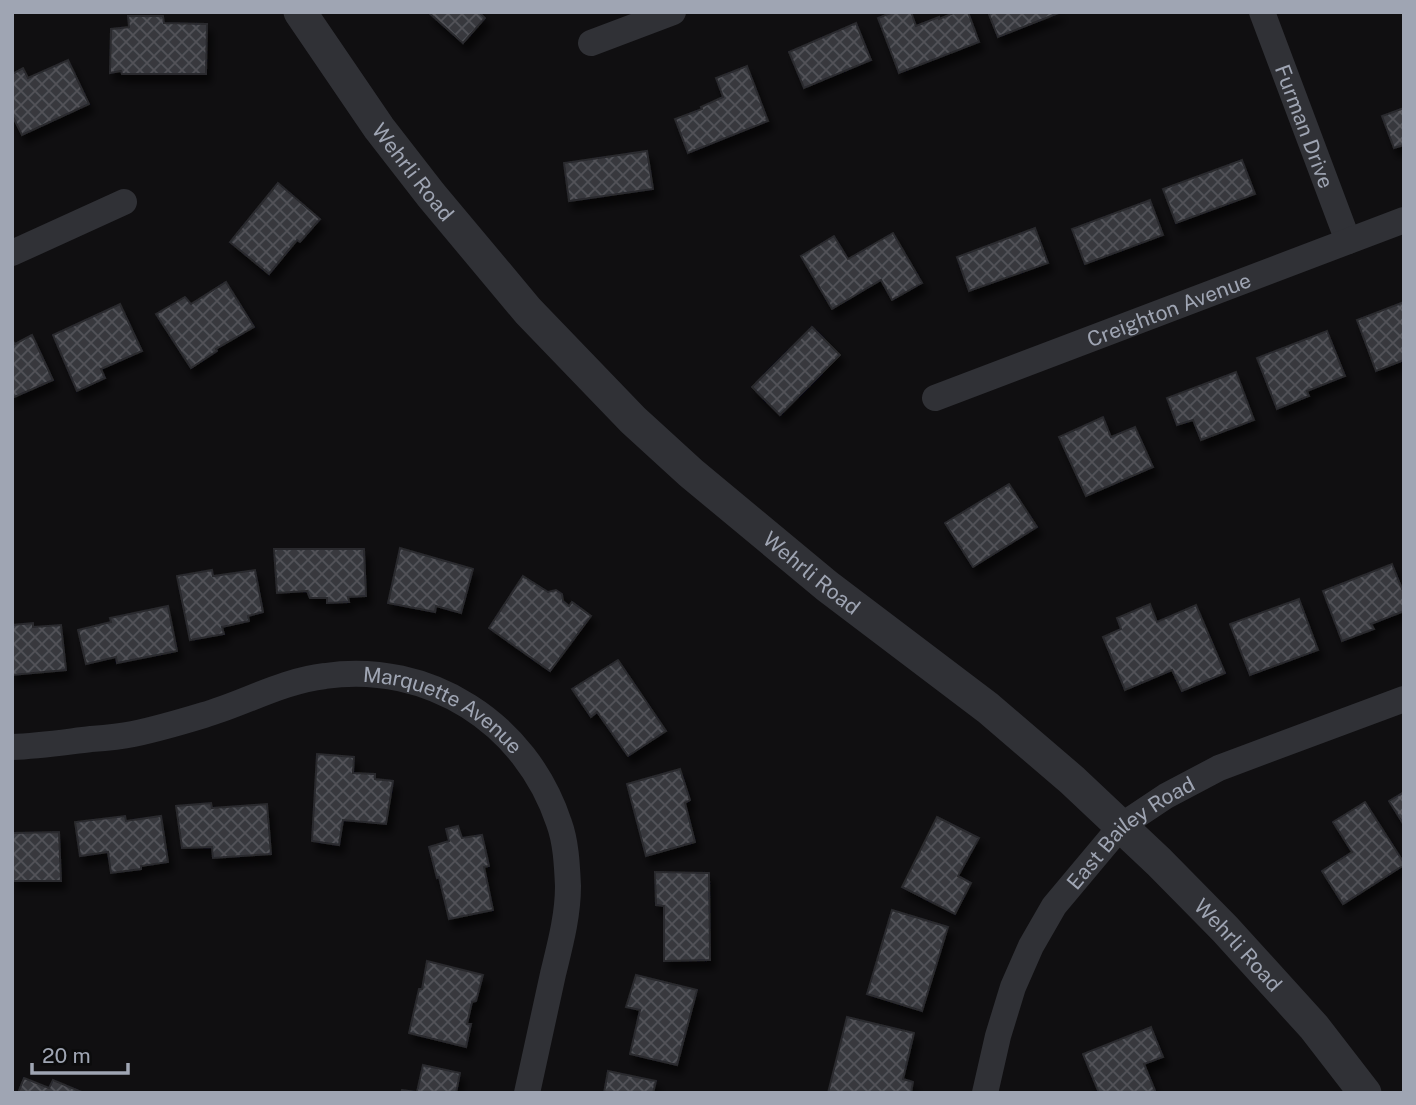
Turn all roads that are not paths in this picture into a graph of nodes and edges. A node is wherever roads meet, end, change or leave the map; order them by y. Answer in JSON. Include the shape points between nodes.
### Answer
{"nodes":[{"id":1,"x":300,"y":12,"type":"edge"},
{"id":2,"x":673,"y":12,"type":"edge"},
{"id":3,"x":1262,"y":12,"type":"edge"},
{"id":4,"x":591,"y":43,"type":"dead end"},
{"id":5,"x":124,"y":202,"type":"dead end"},
{"id":6,"x":1404,"y":220,"type":"edge"},
{"id":7,"x":1348,"y":241,"type":"junction"},
{"id":8,"x":12,"y":253,"type":"edge"},
{"id":9,"x":935,"y":398,"type":"dead end"},
{"id":10,"x":1404,"y":699,"type":"edge"},
{"id":11,"x":12,"y":747,"type":"edge"},
{"id":12,"x":1121,"y":826,"type":"junction"},
{"id":13,"x":527,"y":1093,"type":"edge"},
{"id":14,"x":985,"y":1093,"type":"edge"},
{"id":15,"x":1365,"y":1093,"type":"edge"}],
"edges":[{"from":1,"to":12,"type":"street","name":"Wehrli Road","via":[[431,195],[528,311],[634,420],[827,586],[988,708]]},
{"from":2,"to":4,"type":"street"},
{"from":3,"to":7,"type":"street","name":"Furman Drive"},
{"from":5,"to":8,"type":"street"},
{"from":6,"to":7,"type":"street","name":"Creighton Avenue"},
{"from":7,"to":9,"type":"street","name":"Creighton Avenue"},
{"from":10,"to":12,"type":"street","name":"East Bailey Road","via":[[1219,768]]},
{"from":11,"to":13,"type":"street","name":"Marquette Avenue","via":[[131,734],[324,676],[379,675],[407,680],[467,704],[503,732],[541,780],[564,842],[565,922]]},
{"from":12,"to":14,"type":"street","name":"East Bailey Road","via":[[1054,906],[1031,946],[1013,987]]},
{"from":12,"to":15,"type":"street","name":"Wehrli Road","via":[[1234,939],[1314,1027]]}]}
